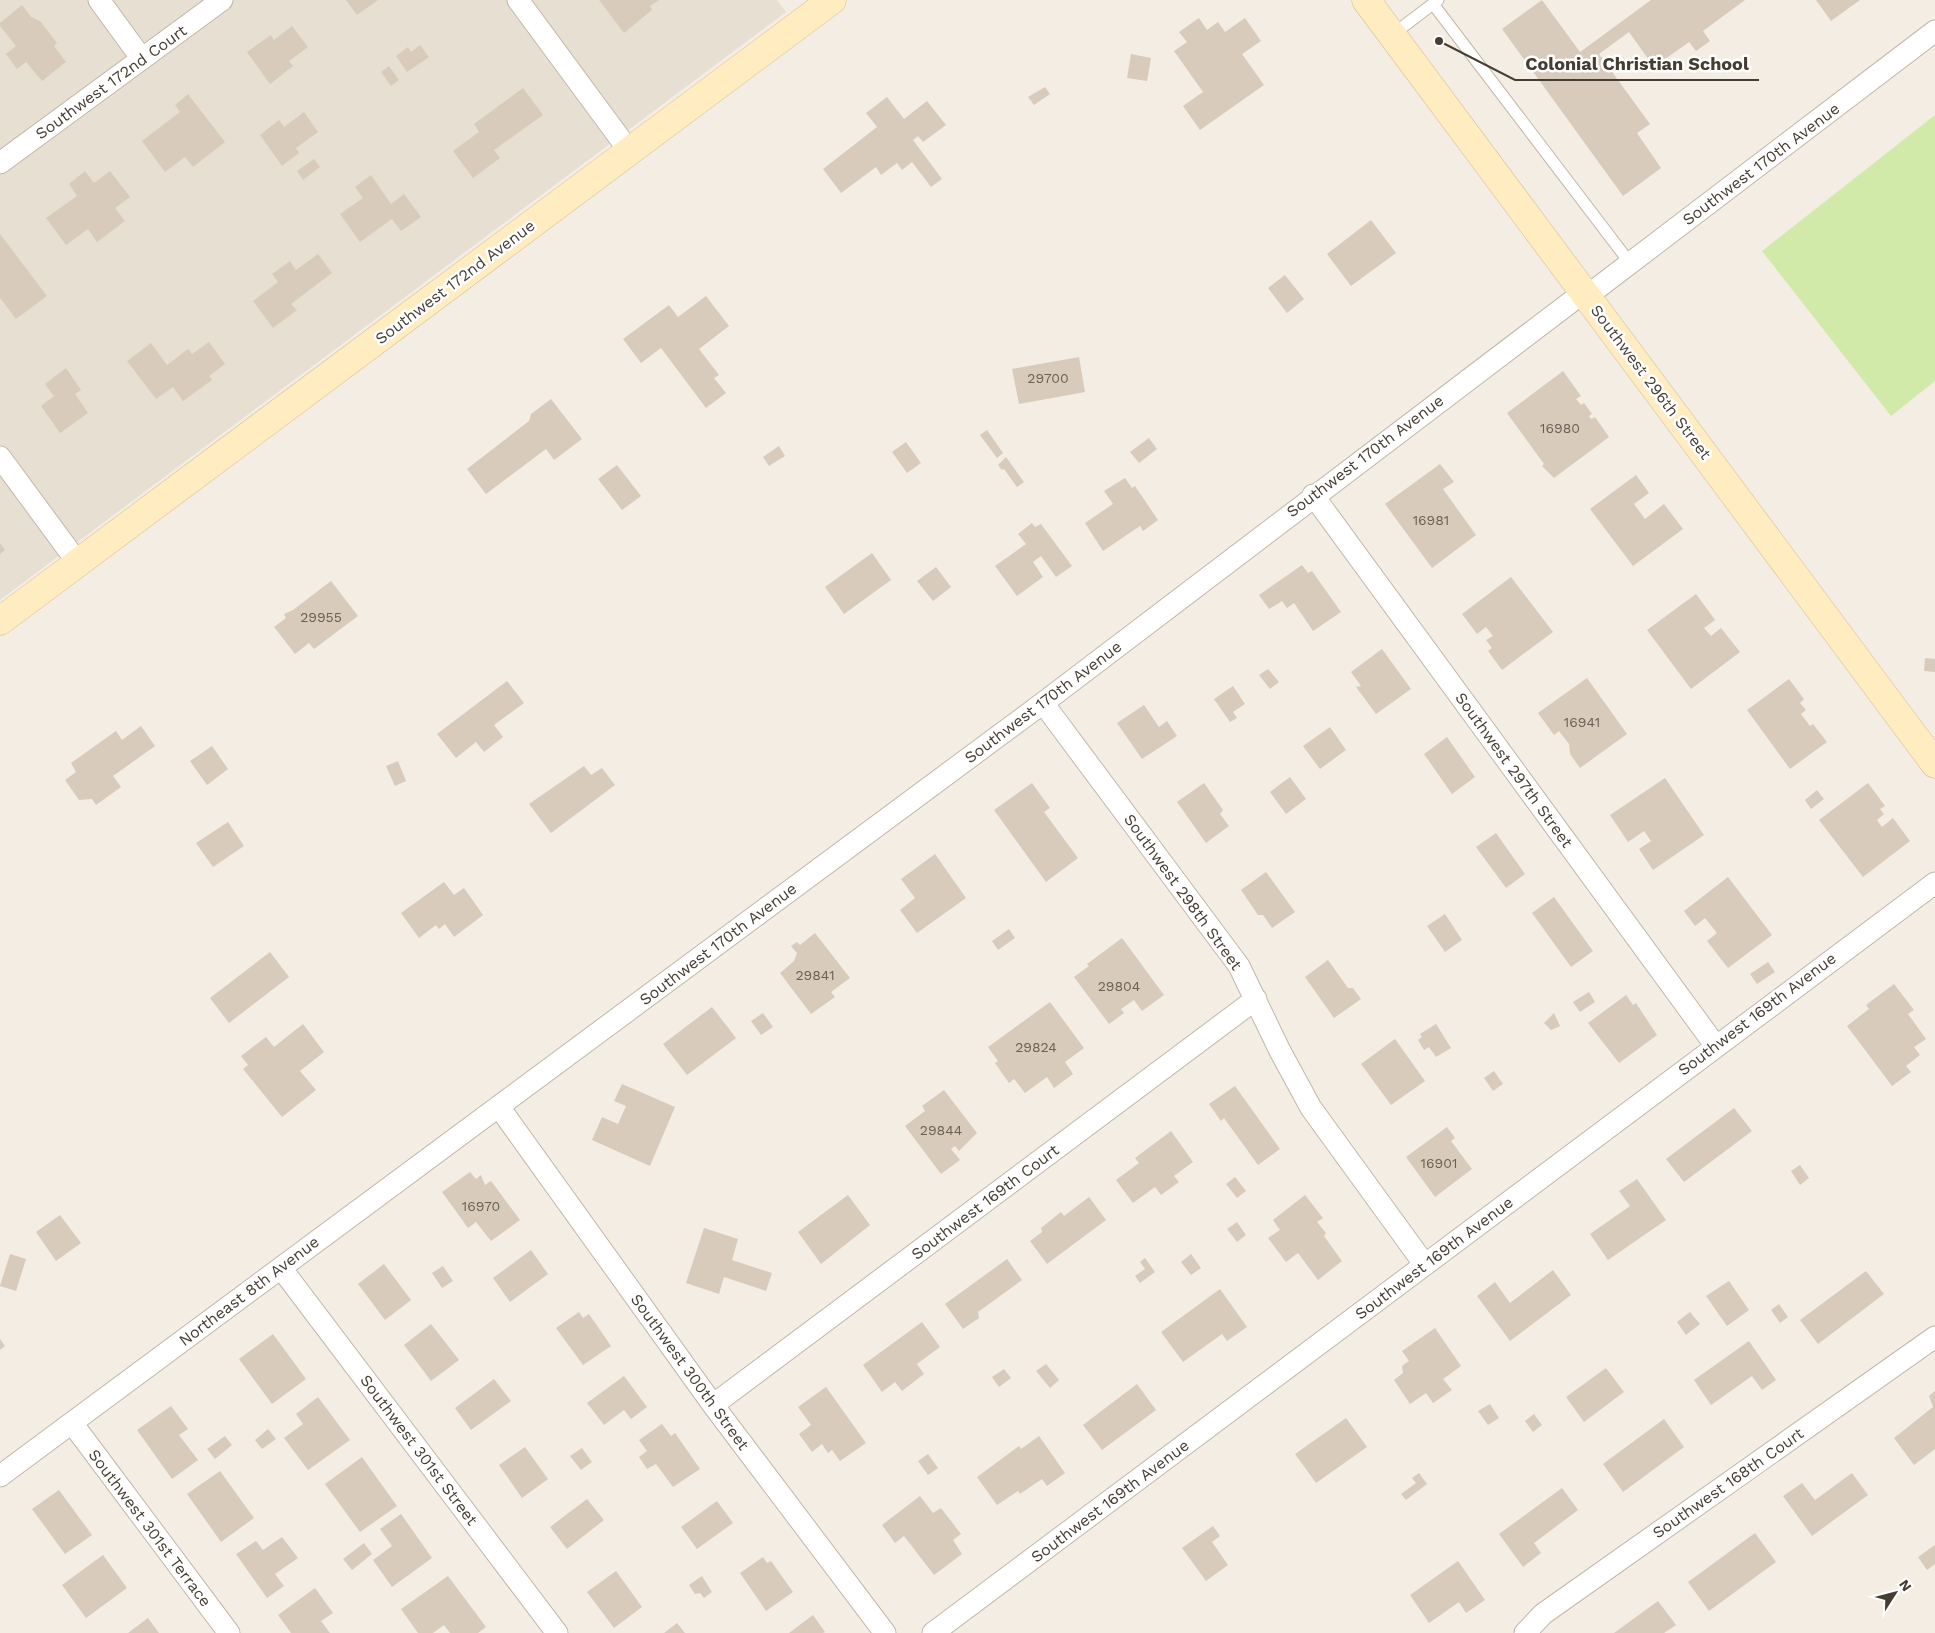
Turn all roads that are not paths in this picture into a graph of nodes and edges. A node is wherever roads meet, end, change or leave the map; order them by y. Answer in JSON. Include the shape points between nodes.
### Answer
{"nodes":[{"id":1,"x":99,"y":0,"type":"edge"},
{"id":2,"x":222,"y":0,"type":"edge"},
{"id":3,"x":518,"y":0,"type":"edge"},
{"id":4,"x":832,"y":0,"type":"edge"},
{"id":5,"x":1366,"y":0,"type":"edge"},
{"id":6,"x":1435,"y":2,"type":"edge"},
{"id":7,"x":1935,"y":31,"type":"edge"},
{"id":8,"x":1392,"y":35,"type":"junction"},
{"id":9,"x":142,"y":59,"type":"junction"},
{"id":10,"x":630,"y":152,"type":"junction"},
{"id":11,"x":0,"y":163,"type":"edge"},
{"id":12,"x":1630,"y":263,"type":"junction"},
{"id":13,"x":1585,"y":294,"type":"junction"},
{"id":14,"x":0,"y":457,"type":"edge"},
{"id":15,"x":1313,"y":495,"type":"junction"},
{"id":16,"x":78,"y":563,"type":"junction"},
{"id":17,"x":0,"y":621,"type":"edge"},
{"id":18,"x":1043,"y":703,"type":"junction"},
{"id":19,"x":1935,"y":764,"type":"edge"},
{"id":20,"x":1935,"y":883,"type":"edge"},
{"id":21,"x":1256,"y":999,"type":"junction"},
{"id":22,"x":1716,"y":1045,"type":"junction"},
{"id":23,"x":499,"y":1107,"type":"junction"},
{"id":24,"x":1426,"y":1265,"type":"junction"},
{"id":25,"x":281,"y":1268,"type":"junction"},
{"id":26,"x":1935,"y":1337,"type":"edge"},
{"id":27,"x":713,"y":1405,"type":"junction"},
{"id":28,"x":72,"y":1423,"type":"junction"},
{"id":29,"x":0,"y":1476,"type":"edge"},
{"id":30,"x":229,"y":1633,"type":"edge"},
{"id":31,"x":557,"y":1633,"type":"edge"},
{"id":32,"x":885,"y":1633,"type":"edge"},
{"id":33,"x":933,"y":1633,"type":"edge"},
{"id":34,"x":1524,"y":1633,"type":"edge"}],
"edges":[{"from":1,"to":9,"type":"street"},
{"from":2,"to":9,"type":"street","name":"Southwest 172nd Court"},
{"from":3,"to":10,"type":"street"},
{"from":4,"to":10,"type":"street","name":"Southwest 172nd Avenue"},
{"from":5,"to":8,"type":"street","name":"Southwest 296th Street"},
{"from":6,"to":8,"type":"lane"},
{"from":6,"to":12,"type":"lane"},
{"from":7,"to":12,"type":"street","name":"Southwest 170th Avenue"},
{"from":8,"to":13,"type":"street","name":"Southwest 296th Street"},
{"from":9,"to":11,"type":"street","name":"Southwest 172nd Court"},
{"from":10,"to":16,"type":"street","name":"Southwest 172nd Avenue"},
{"from":12,"to":13,"type":"street","name":"Southwest 170th Avenue"},
{"from":13,"to":15,"type":"street","name":"Southwest 170th Avenue"},
{"from":13,"to":19,"type":"street","name":"Southwest 296th Street"},
{"from":14,"to":16,"type":"street"},
{"from":15,"to":18,"type":"street","name":"Southwest 170th Avenue"},
{"from":15,"to":22,"type":"street","name":"Southwest 297th Street"},
{"from":16,"to":17,"type":"street","name":"Southwest 172nd Avenue"},
{"from":18,"to":21,"type":"street","name":"Southwest 298th Street","via":[[1239,966]]},
{"from":18,"to":23,"type":"street","name":"Southwest 170th Avenue"},
{"from":20,"to":22,"type":"street","name":"Southwest 169th Avenue"},
{"from":21,"to":24,"type":"street","name":"Southwest 298th Street","via":[[1311,1108]]},
{"from":21,"to":27,"type":"street","name":"Southwest 169th Court"},
{"from":22,"to":24,"type":"street","name":"Southwest 169th Avenue"},
{"from":23,"to":25,"type":"street","name":"Northeast 8th Avenue"},
{"from":23,"to":27,"type":"street","name":"Southwest 300th Street"},
{"from":24,"to":33,"type":"street","name":"Southwest 169th Avenue"},
{"from":25,"to":28,"type":"street","name":"Northeast 8th Avenue"},
{"from":25,"to":31,"type":"street","name":"Southwest 301st Street"},
{"from":26,"to":34,"type":"street","name":"Southwest 168th Court","via":[[1543,1614]]},
{"from":27,"to":32,"type":"street","name":"Southwest 300th Street"},
{"from":28,"to":29,"type":"street","name":"Northeast 8th Avenue"},
{"from":28,"to":30,"type":"street","name":"Southwest 301st Terrace"}]}
